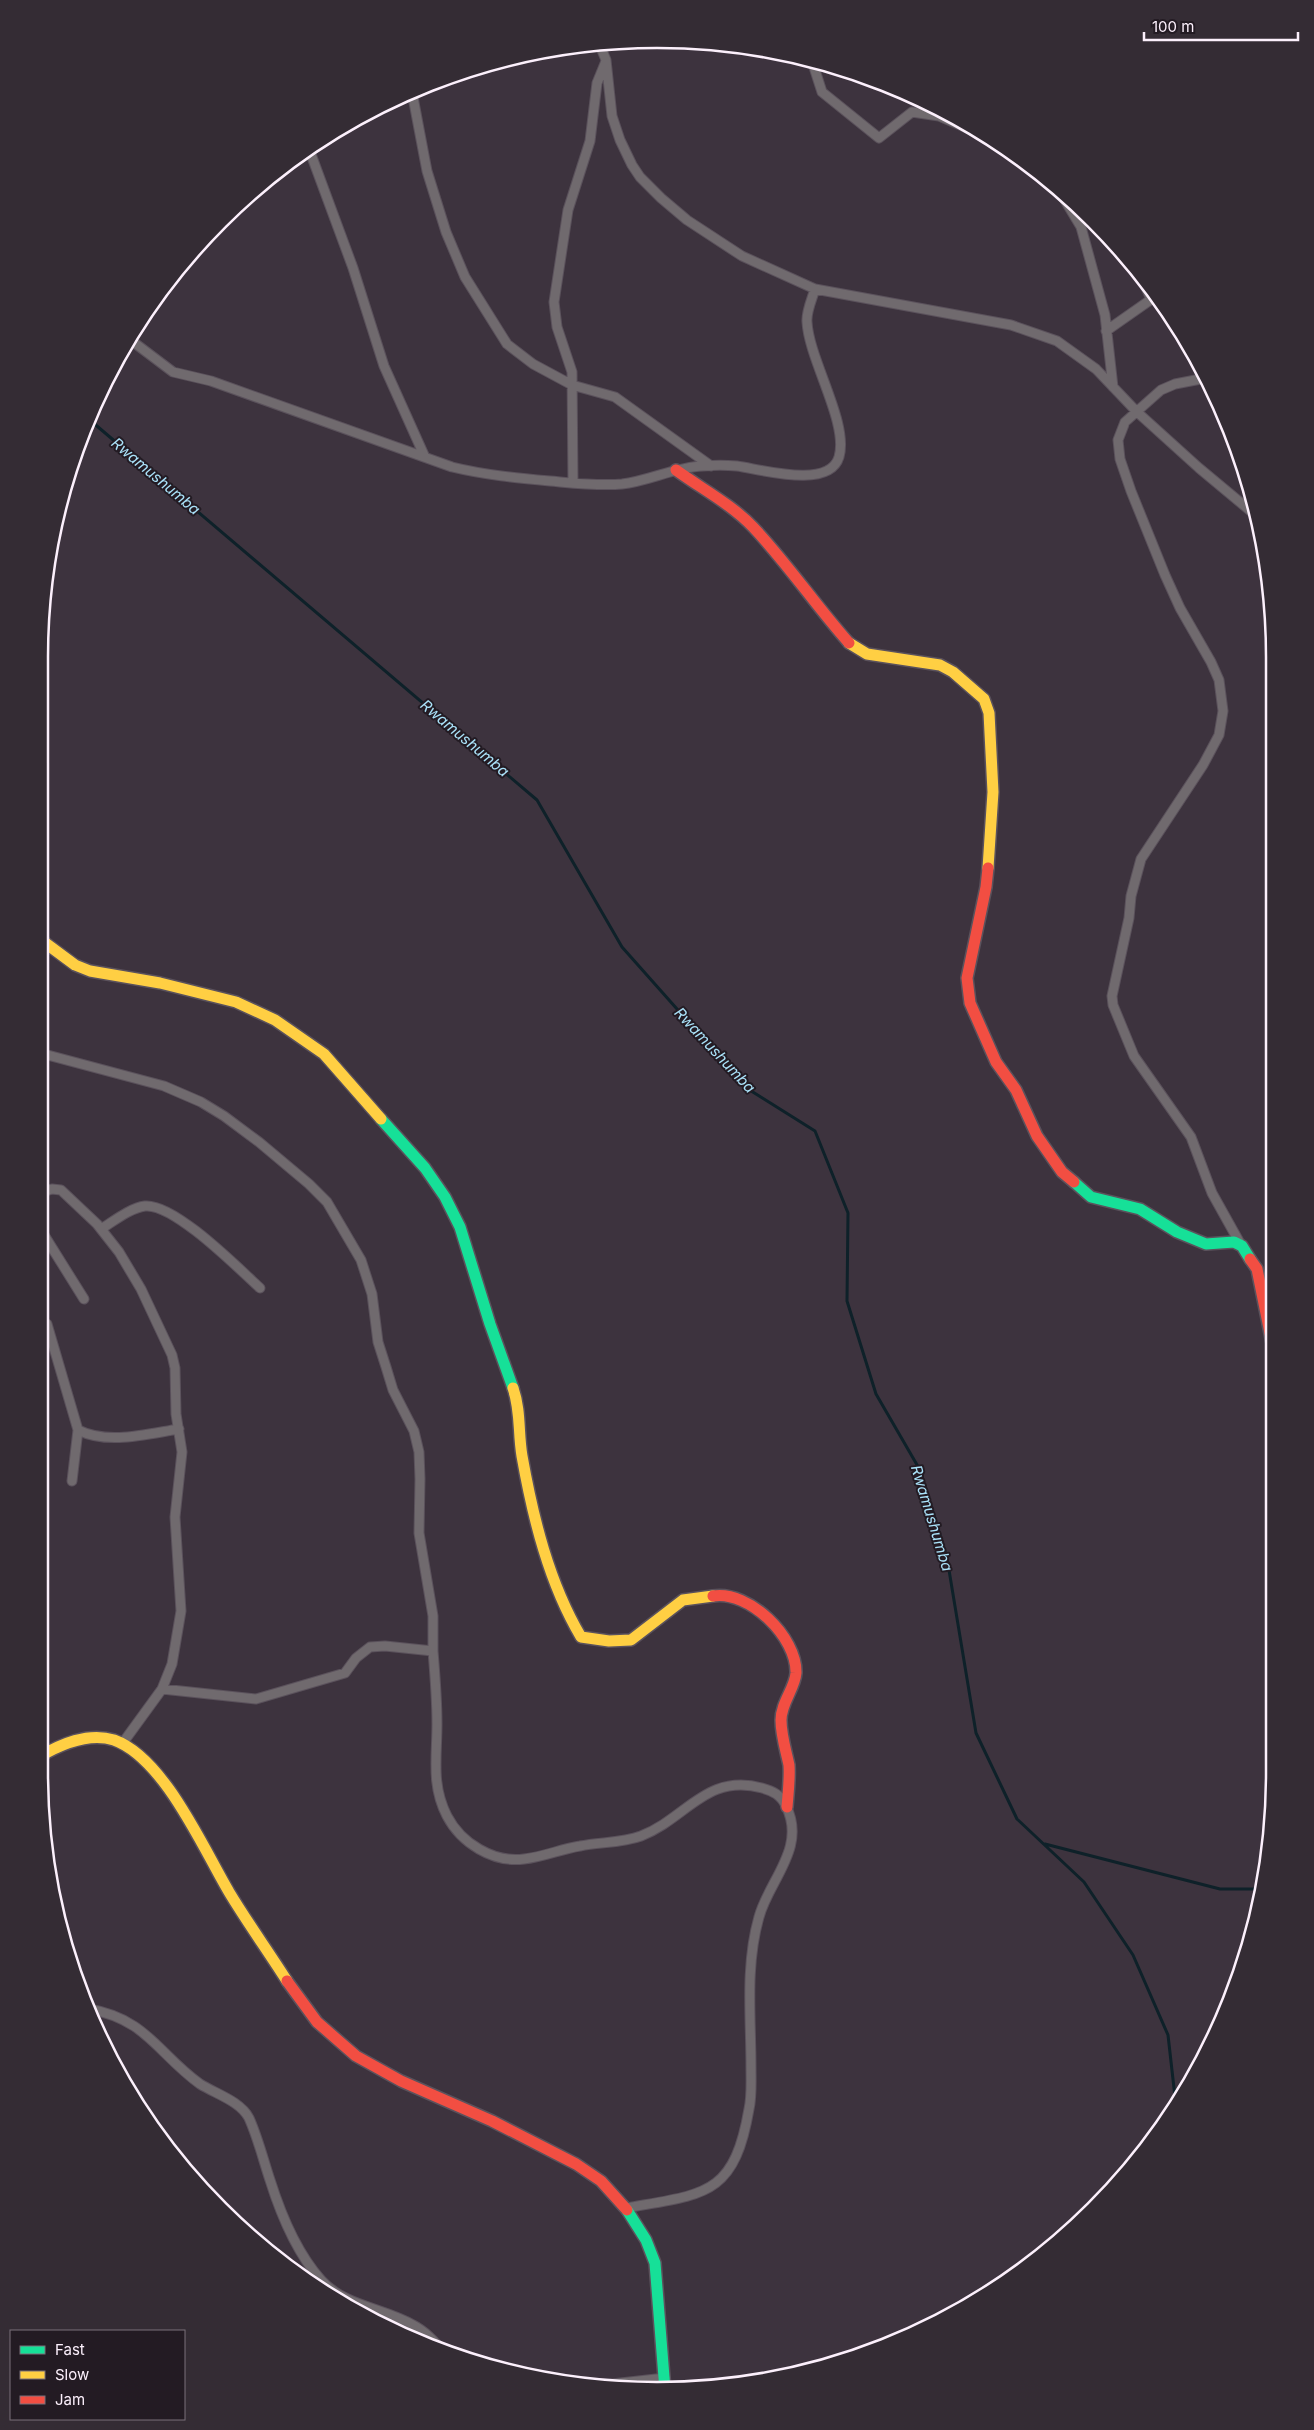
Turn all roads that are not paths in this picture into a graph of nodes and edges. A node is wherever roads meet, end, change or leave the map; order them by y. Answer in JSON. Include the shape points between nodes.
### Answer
{"nodes":[{"id":1,"x":602,"y":50,"type":"edge"},
{"id":2,"x":606,"y":60,"type":"junction"},
{"id":3,"x":816,"y":68,"type":"edge"},
{"id":4,"x":413,"y":99,"type":"edge"},
{"id":5,"x":938,"y":116,"type":"edge"},
{"id":6,"x":311,"y":155,"type":"edge"},
{"id":7,"x":1071,"y":210,"type":"edge"},
{"id":8,"x":815,"y":289,"type":"junction"},
{"id":9,"x":1151,"y":300,"type":"edge"},
{"id":10,"x":1106,"y":331,"type":"junction"},
{"id":11,"x":135,"y":343,"type":"edge"},
{"id":12,"x":1200,"y":379,"type":"edge"},
{"id":13,"x":572,"y":385,"type":"junction"},
{"id":14,"x":1113,"y":387,"type":"junction"},
{"id":15,"x":1136,"y":410,"type":"junction"},
{"id":16,"x":424,"y":455,"type":"junction"},
{"id":17,"x":711,"y":466,"type":"junction"},
{"id":18,"x":676,"y":470,"type":"junction"},
{"id":19,"x":573,"y":483,"type":"junction"},
{"id":20,"x":1248,"y":509,"type":"edge"},
{"id":21,"x":48,"y":945,"type":"edge"},
{"id":22,"x":48,"y":1055,"type":"edge"},
{"id":23,"x":48,"y":1190,"type":"edge"},
{"id":24,"x":101,"y":1230,"type":"junction"},
{"id":25,"x":48,"y":1241,"type":"edge"},
{"id":26,"x":1242,"y":1246,"type":"junction"},
{"id":27,"x":260,"y":1288,"type":"dead end"},
{"id":28,"x":84,"y":1299,"type":"dead end"},
{"id":29,"x":1266,"y":1320,"type":"edge"},
{"id":30,"x":48,"y":1327,"type":"edge"},
{"id":31,"x":179,"y":1429,"type":"junction"},
{"id":32,"x":78,"y":1430,"type":"junction"},
{"id":33,"x":72,"y":1481,"type":"dead end"},
{"id":34,"x":433,"y":1651,"type":"junction"},
{"id":35,"x":162,"y":1689,"type":"junction"},
{"id":36,"x":122,"y":1744,"type":"junction"},
{"id":37,"x":48,"y":1750,"type":"edge"},
{"id":38,"x":787,"y":1808,"type":"junction"},
{"id":39,"x":96,"y":2010,"type":"edge"},
{"id":40,"x":626,"y":2208,"type":"junction"},
{"id":41,"x":433,"y":2340,"type":"edge"},
{"id":42,"x":665,"y":2378,"type":"junction"},
{"id":43,"x":634,"y":2381,"type":"edge"},
{"id":44,"x":665,"y":2382,"type":"edge"}],
"edges":[{"from":1,"to":2,"type":"street"},
{"from":2,"to":8,"type":"street","via":[[612,116],[620,140],[640,177],[687,220],[742,256]]},
{"from":2,"to":13,"type":"street","via":[[597,83],[590,141],[568,210],[554,302],[557,327],[572,372]]},
{"from":3,"to":5,"type":"street","via":[[822,92],[879,138],[912,112]]},
{"from":4,"to":13,"type":"street","via":[[427,172],[446,232],[465,277],[507,344],[533,364]]},
{"from":6,"to":16,"type":"street","via":[[353,268],[384,366]]},
{"from":7,"to":10,"type":"street","via":[[1081,227],[1105,315]]},
{"from":8,"to":14,"type":"street","via":[[1011,325],[1057,341],[1096,369]]},
{"from":8,"to":17,"type":"street","via":[[806,320],[809,339],[838,427],[839,457],[834,466],[818,474],[800,477],[735,466]]},
{"from":9,"to":10,"type":"street"},
{"from":10,"to":14,"type":"street"},
{"from":11,"to":16,"type":"street","via":[[173,372],[211,381]]},
{"from":12,"to":15,"type":"street","via":[[1161,390]]},
{"from":13,"to":17,"type":"street","via":[[615,397]]},
{"from":13,"to":19,"type":"street"},
{"from":14,"to":15,"type":"street"},
{"from":15,"to":20,"type":"street"},
{"from":15,"to":26,"type":"street","via":[[1125,422],[1118,440],[1120,458],[1180,608],[1219,680],[1223,711],[1219,735],[1203,764],[1141,859],[1113,987],[1113,1005],[1134,1056],[1190,1138],[1212,1193]]},
{"from":16,"to":19,"type":"street","via":[[452,467],[481,474]]},
{"from":17,"to":18,"type":"street"},
{"from":18,"to":19,"type":"street","via":[[622,484]]},
{"from":18,"to":26,"type":"street","via":[[720,498],[753,527],[848,643],[867,654],[940,665],[984,699],[989,713],[994,792],[986,888],[967,991],[996,1062],[1016,1090],[1050,1158],[1084,1192],[1101,1200],[1121,1202],[1140,1209],[1206,1244],[1234,1242]]},
{"from":21,"to":38,"type":"street","via":[[75,965],[90,971],[160,983],[236,1002],[275,1020],[324,1054],[425,1168],[460,1227],[519,1404],[528,1488],[539,1533],[566,1612],[581,1638],[609,1641],[631,1640],[683,1600],[724,1594],[745,1600],[767,1617],[790,1647],[796,1674],[781,1721],[789,1768]]},
{"from":22,"to":34,"type":"street","via":[[164,1086],[201,1102],[259,1142],[327,1202],[361,1260],[372,1294],[378,1342],[393,1390],[414,1430],[420,1470],[419,1532],[433,1616]]},
{"from":23,"to":24,"type":"street","via":[[61,1190]]},
{"from":24,"to":27,"type":"street","via":[[130,1212],[144,1206],[155,1206],[187,1224]]},
{"from":24,"to":31,"type":"street","via":[[119,1252],[141,1289],[172,1355]]},
{"from":25,"to":28,"type":"street"},
{"from":26,"to":29,"type":"street","via":[[1257,1269]]},
{"from":30,"to":32,"type":"street"},
{"from":31,"to":32,"type":"street","via":[[110,1437],[89,1435]]},
{"from":31,"to":35,"type":"street","via":[[182,1452],[175,1517],[181,1611],[172,1664]]},
{"from":32,"to":33,"type":"street"},
{"from":34,"to":35,"type":"street","via":[[385,1646],[370,1648],[356,1658],[345,1673],[256,1699]]},
{"from":34,"to":38,"type":"street","via":[[437,1701],[434,1771],[438,1788],[447,1815],[458,1832],[473,1846],[487,1853],[520,1860],[569,1848],[635,1838],[671,1820],[711,1790],[729,1785],[756,1786],[772,1791],[780,1796]]},
{"from":35,"to":36,"type":"street"},
{"from":36,"to":37,"type":"street","via":[[102,1737],[80,1738]]},
{"from":36,"to":40,"type":"street","via":[[140,1756],[167,1786],[224,1884],[291,1987],[335,2040],[388,2076],[504,2126],[580,2166],[601,2181]]},
{"from":38,"to":40,"type":"street","via":[[792,1825],[787,1862],[767,1894],[752,1946],[750,2107],[734,2163],[704,2192]]},
{"from":39,"to":41,"type":"street","via":[[124,2020],[150,2036],[199,2083],[241,2107],[257,2138],[289,2232],[322,2282],[359,2304],[414,2325]]},
{"from":40,"to":42,"type":"street","via":[[655,2263]]},
{"from":42,"to":43,"type":"street"},
{"from":42,"to":44,"type":"street"}]}
